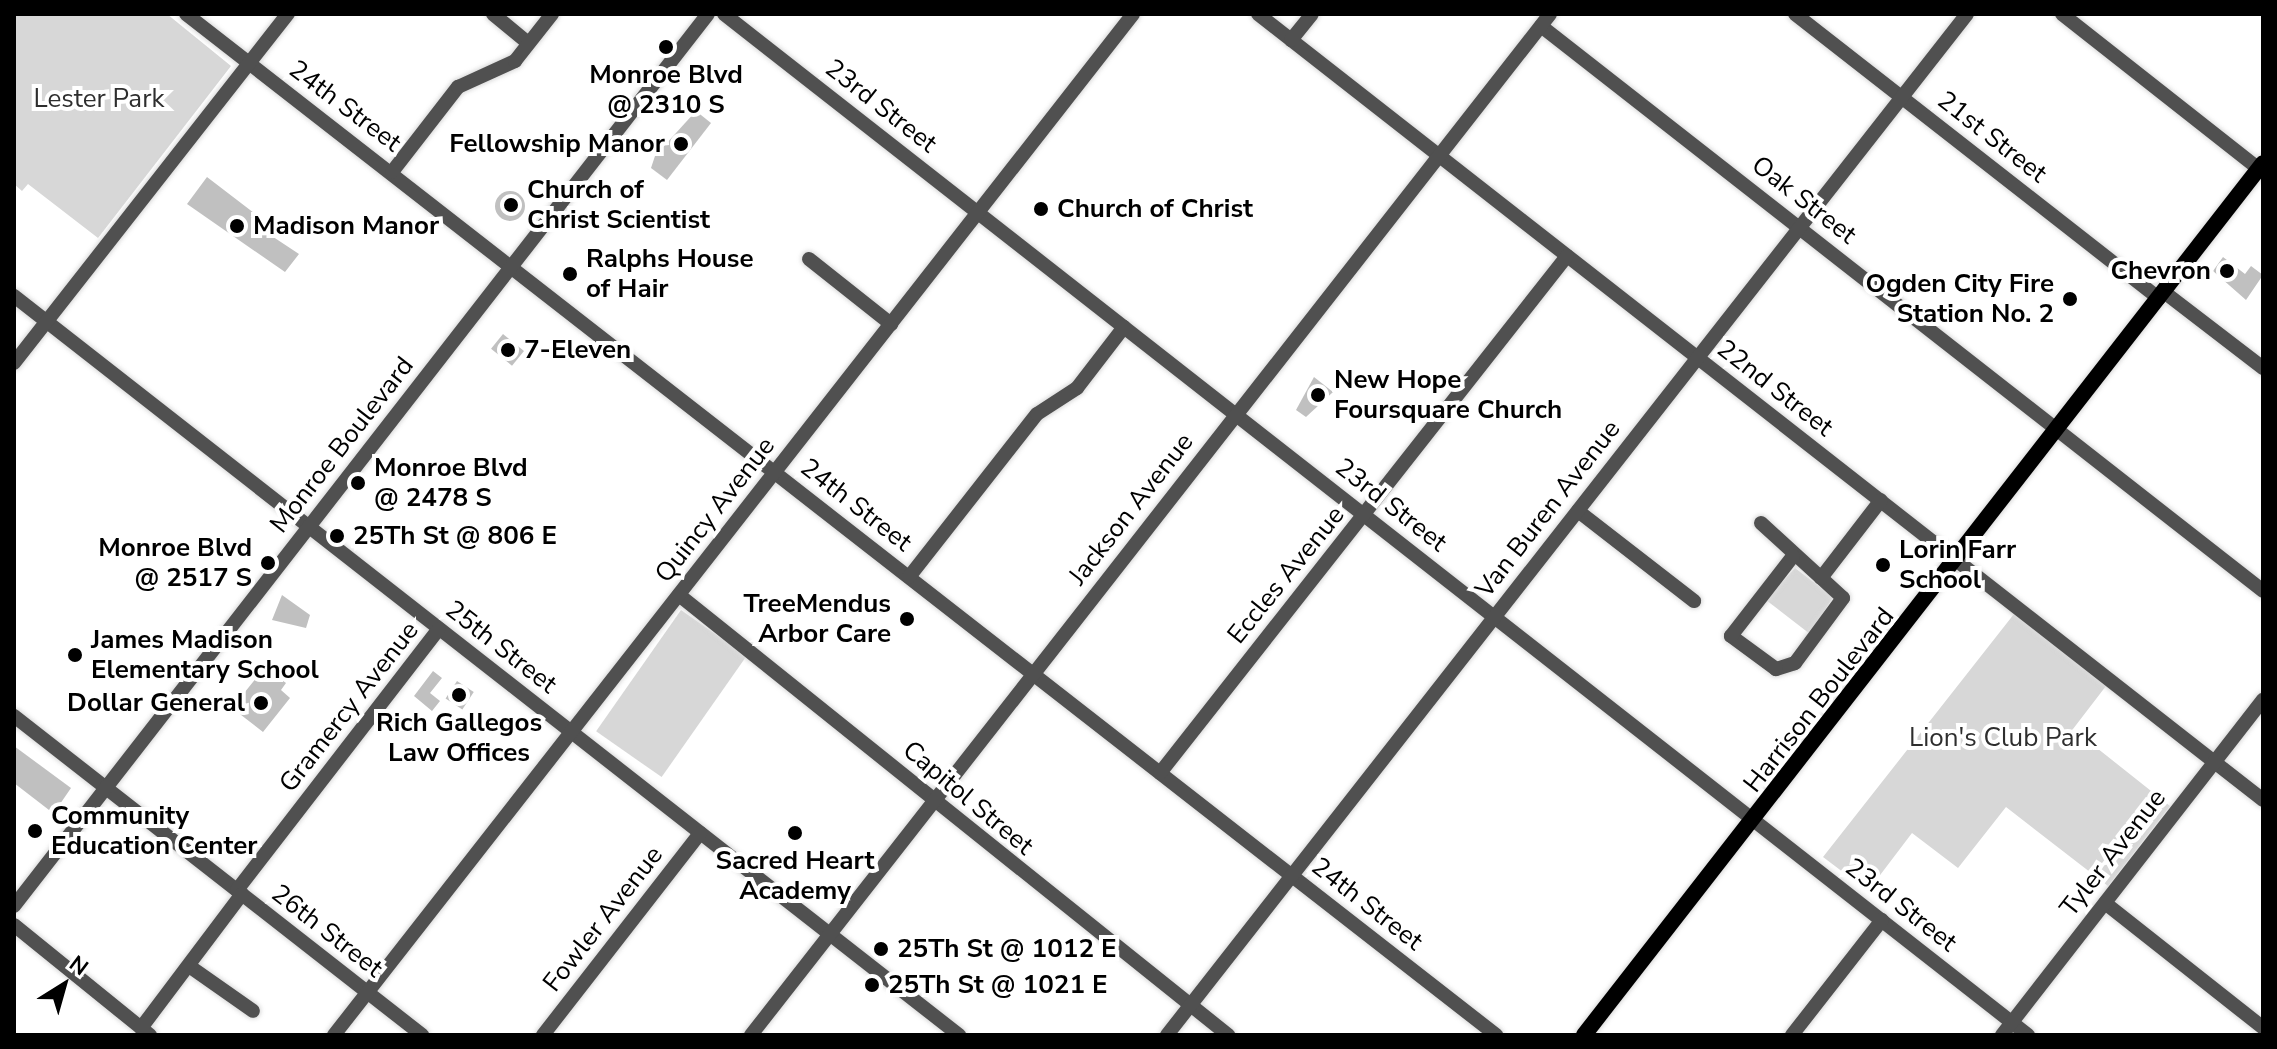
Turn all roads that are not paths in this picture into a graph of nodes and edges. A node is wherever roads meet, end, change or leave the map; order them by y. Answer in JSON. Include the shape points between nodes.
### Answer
{"nodes":[{"id":1,"x":186,"y":14,"type":"edge"},
{"id":2,"x":288,"y":14,"type":"edge"},
{"id":3,"x":493,"y":14,"type":"edge"},
{"id":4,"x":552,"y":14,"type":"edge"},
{"id":5,"x":708,"y":14,"type":"edge"},
{"id":6,"x":724,"y":14,"type":"edge"},
{"id":7,"x":1133,"y":14,"type":"edge"},
{"id":8,"x":1258,"y":14,"type":"edge"},
{"id":9,"x":1312,"y":14,"type":"edge"},
{"id":10,"x":1550,"y":14,"type":"edge"},
{"id":11,"x":1795,"y":14,"type":"edge"},
{"id":12,"x":1967,"y":14,"type":"edge"},
{"id":13,"x":2062,"y":14,"type":"edge"},
{"id":14,"x":1541,"y":26,"type":"junction"},
{"id":15,"x":1291,"y":40,"type":"junction"},
{"id":16,"x":528,"y":43,"type":"junction"},
{"id":17,"x":249,"y":63,"type":"junction"},
{"id":18,"x":1901,"y":97,"type":"junction"},
{"id":19,"x":1439,"y":154,"type":"junction"},
{"id":20,"x":2261,"y":166,"type":"edge"},
{"id":21,"x":392,"y":172,"type":"junction"},
{"id":22,"x":978,"y":213,"type":"junction"},
{"id":23,"x":1800,"y":227,"type":"junction"},
{"id":24,"x":1567,"y":256,"type":"junction"},
{"id":25,"x":809,"y":259,"type":"dead end"},
{"id":26,"x":512,"y":266,"type":"junction"},
{"id":27,"x":2162,"y":295,"type":"junction"},
{"id":28,"x":14,"y":296,"type":"edge"},
{"id":29,"x":46,"y":321,"type":"junction"},
{"id":30,"x":891,"y":324,"type":"junction"},
{"id":31,"x":1124,"y":327,"type":"junction"},
{"id":32,"x":1698,"y":358,"type":"junction"},
{"id":33,"x":14,"y":363,"type":"edge"},
{"id":34,"x":2263,"y":368,"type":"edge"},
{"id":35,"x":1235,"y":413,"type":"junction"},
{"id":36,"x":2057,"y":430,"type":"junction"},
{"id":37,"x":775,"y":472,"type":"junction"},
{"id":38,"x":1881,"y":500,"type":"junction"},
{"id":39,"x":1578,"y":511,"type":"junction"},
{"id":40,"x":1364,"y":515,"type":"junction"},
{"id":41,"x":1761,"y":523,"type":"dead end"},
{"id":42,"x":308,"y":528,"type":"junction"},
{"id":43,"x":1793,"y":556,"type":"junction"},
{"id":44,"x":1958,"y":561,"type":"junction"},
{"id":45,"x":909,"y":577,"type":"junction"},
{"id":46,"x":1821,"y":578,"type":"junction"},
{"id":47,"x":2263,"y":591,"type":"edge"},
{"id":48,"x":679,"y":595,"type":"junction"},
{"id":49,"x":1694,"y":601,"type":"dead end"},
{"id":50,"x":1494,"y":615,"type":"junction"},
{"id":51,"x":439,"y":629,"type":"junction"},
{"id":52,"x":1033,"y":675,"type":"junction"},
{"id":53,"x":2263,"y":700,"type":"edge"},
{"id":54,"x":14,"y":716,"type":"edge"},
{"id":55,"x":571,"y":732,"type":"junction"},
{"id":56,"x":2215,"y":762,"type":"junction"},
{"id":57,"x":1160,"y":773,"type":"junction"},
{"id":58,"x":105,"y":787,"type":"junction"},
{"id":59,"x":2263,"y":800,"type":"edge"},
{"id":60,"x":935,"y":801,"type":"junction"},
{"id":61,"x":1755,"y":821,"type":"junction"},
{"id":62,"x":700,"y":833,"type":"junction"},
{"id":63,"x":1292,"y":877,"type":"junction"},
{"id":64,"x":239,"y":892,"type":"junction"},
{"id":65,"x":2105,"y":903,"type":"junction"},
{"id":66,"x":14,"y":906,"type":"edge"},
{"id":67,"x":1882,"y":920,"type":"junction"},
{"id":68,"x":14,"y":925,"type":"edge"},
{"id":69,"x":831,"y":935,"type":"junction"},
{"id":70,"x":189,"y":966,"type":"junction"},
{"id":71,"x":367,"y":992,"type":"junction"},
{"id":72,"x":1189,"y":1005,"type":"junction"},
{"id":73,"x":253,"y":1011,"type":"dead end"},
{"id":74,"x":2012,"y":1022,"type":"junction"},
{"id":75,"x":2263,"y":1028,"type":"edge"},
{"id":76,"x":145,"y":1031,"type":"edge"},
{"id":77,"x":334,"y":1035,"type":"edge"},
{"id":78,"x":422,"y":1035,"type":"edge"},
{"id":79,"x":543,"y":1035,"type":"edge"},
{"id":80,"x":751,"y":1035,"type":"edge"},
{"id":81,"x":958,"y":1035,"type":"edge"},
{"id":82,"x":1167,"y":1035,"type":"edge"},
{"id":83,"x":1228,"y":1035,"type":"edge"},
{"id":84,"x":1496,"y":1035,"type":"edge"},
{"id":85,"x":1584,"y":1035,"type":"edge"},
{"id":86,"x":1792,"y":1035,"type":"edge"},
{"id":87,"x":2002,"y":1035,"type":"edge"},
{"id":88,"x":2028,"y":1035,"type":"edge"}],
"edges":[{"from":1,"to":17,"type":"street","name":"24th Street"},
{"from":2,"to":17,"type":"street"},
{"from":3,"to":16,"type":"street"},
{"from":4,"to":16,"type":"street"},
{"from":5,"to":26,"type":"street","name":"Monroe Boulevard"},
{"from":6,"to":22,"type":"street","name":"23rd Street"},
{"from":7,"to":22,"type":"street","name":"Quincy Avenue"},
{"from":8,"to":15,"type":"street","name":"22nd Street"},
{"from":9,"to":15,"type":"street"},
{"from":10,"to":14,"type":"street","name":"Jackson Avenue"},
{"from":11,"to":18,"type":"street","name":"21st Street"},
{"from":12,"to":18,"type":"street","name":"Van Buren Avenue"},
{"from":13,"to":20,"type":"street"},
{"from":14,"to":19,"type":"street","name":"Jackson Avenue"},
{"from":14,"to":23,"type":"street","name":"Oak Street"},
{"from":15,"to":19,"type":"street","name":"22nd Street"},
{"from":16,"to":21,"type":"street","via":[[515,61],[458,87]]},
{"from":17,"to":21,"type":"street","name":"24th Street"},
{"from":17,"to":29,"type":"street"},
{"from":18,"to":23,"type":"street","name":"Van Buren Avenue"},
{"from":18,"to":27,"type":"street","name":"21st Street"},
{"from":19,"to":24,"type":"street","name":"22nd Street"},
{"from":19,"to":35,"type":"street","name":"Jackson Avenue"},
{"from":20,"to":27,"type":"main road","name":"Harrison Boulevard"},
{"from":21,"to":26,"type":"street","name":"24th Street"},
{"from":22,"to":30,"type":"street","name":"Quincy Avenue"},
{"from":22,"to":31,"type":"street","name":"23rd Street"},
{"from":23,"to":32,"type":"street","name":"Van Buren Avenue"},
{"from":23,"to":36,"type":"street","name":"Oak Street"},
{"from":24,"to":32,"type":"street","name":"22nd Street"},
{"from":24,"to":40,"type":"street","name":"Eccles Avenue"},
{"from":25,"to":30,"type":"street"},
{"from":26,"to":37,"type":"street","name":"24th Street"},
{"from":26,"to":42,"type":"street","name":"Monroe Boulevard"},
{"from":27,"to":34,"type":"street","name":"21st Street"},
{"from":27,"to":36,"type":"main road","name":"Harrison Boulevard"},
{"from":28,"to":29,"type":"street","name":"25th Street"},
{"from":29,"to":33,"type":"street"},
{"from":29,"to":42,"type":"street","name":"25th Street"},
{"from":30,"to":37,"type":"street","name":"Quincy Avenue"},
{"from":31,"to":35,"type":"street","name":"23rd Street"},
{"from":31,"to":45,"type":"street","via":[[1077,388],[1037,414]]},
{"from":32,"to":38,"type":"street","name":"22nd Street"},
{"from":32,"to":39,"type":"street","name":"Van Buren Avenue"},
{"from":35,"to":40,"type":"street","name":"23rd Street"},
{"from":35,"to":52,"type":"street","name":"Jackson Avenue"},
{"from":36,"to":44,"type":"main road","name":"Harrison Boulevard"},
{"from":36,"to":47,"type":"street","name":"Oak Street"},
{"from":37,"to":45,"type":"street","name":"24th Street"},
{"from":37,"to":48,"type":"street","name":"Quincy Avenue"},
{"from":38,"to":44,"type":"street","name":"22nd Street"},
{"from":38,"to":46,"type":"street"},
{"from":39,"to":49,"type":"street"},
{"from":39,"to":50,"type":"street","name":"Van Buren Avenue"},
{"from":40,"to":50,"type":"street","name":"23rd Street"},
{"from":40,"to":57,"type":"street","name":"Eccles Avenue"},
{"from":41,"to":43,"type":"street"},
{"from":42,"to":51,"type":"street","name":"25th Street"},
{"from":42,"to":58,"type":"street","name":"Monroe Boulevard"},
{"from":43,"to":46,"type":"street"},
{"from":43,"to":46,"type":"street","via":[[1737,627],[1736,644],[1769,667],[1795,663],[1842,602]]},
{"from":44,"to":56,"type":"street","name":"22nd Street"},
{"from":44,"to":61,"type":"main road","name":"Harrison Boulevard"},
{"from":45,"to":52,"type":"street","name":"24th Street"},
{"from":48,"to":55,"type":"street","name":"Quincy Avenue"},
{"from":48,"to":60,"type":"street","name":"Capitol Street"},
{"from":50,"to":61,"type":"street","name":"23rd Street"},
{"from":50,"to":63,"type":"street","name":"Van Buren Avenue"},
{"from":51,"to":55,"type":"street","name":"25th Street"},
{"from":51,"to":64,"type":"street","name":"Gramercy Avenue"},
{"from":52,"to":57,"type":"street","name":"24th Street"},
{"from":52,"to":60,"type":"street","name":"Jackson Avenue"},
{"from":53,"to":56,"type":"street","name":"Tyler Avenue"},
{"from":54,"to":58,"type":"street","name":"26th Street"},
{"from":55,"to":62,"type":"street","name":"25th Street"},
{"from":55,"to":71,"type":"street","name":"Quincy Avenue"},
{"from":56,"to":59,"type":"street","name":"22nd Street"},
{"from":56,"to":65,"type":"street","name":"Tyler Avenue"},
{"from":57,"to":63,"type":"street","name":"24th Street"},
{"from":58,"to":64,"type":"street","name":"26th Street"},
{"from":58,"to":66,"type":"street","name":"Monroe Boulevard"},
{"from":60,"to":69,"type":"street","name":"Jackson Avenue"},
{"from":60,"to":72,"type":"street","name":"Capitol Street"},
{"from":61,"to":67,"type":"street","name":"23rd Street"},
{"from":61,"to":85,"type":"main road","name":"Harrison Boulevard"},
{"from":62,"to":69,"type":"street","name":"25th Street"},
{"from":62,"to":79,"type":"street","name":"Fowler Avenue"},
{"from":63,"to":72,"type":"street","name":"Van Buren Avenue"},
{"from":63,"to":84,"type":"street","name":"24th Street"},
{"from":64,"to":70,"type":"street","name":"Gramercy Avenue"},
{"from":64,"to":71,"type":"street","name":"26th Street"},
{"from":65,"to":74,"type":"street","name":"Tyler Avenue"},
{"from":65,"to":75,"type":"street"},
{"from":67,"to":74,"type":"street","name":"23rd Street"},
{"from":67,"to":86,"type":"street"},
{"from":68,"to":76,"type":"street"},
{"from":69,"to":80,"type":"street","name":"Jackson Avenue"},
{"from":69,"to":81,"type":"street","name":"25th Street"},
{"from":70,"to":73,"type":"street"},
{"from":70,"to":76,"type":"street","name":"Gramercy Avenue"},
{"from":71,"to":77,"type":"street","name":"Quincy Avenue"},
{"from":71,"to":78,"type":"street","name":"26th Street"},
{"from":72,"to":82,"type":"street","name":"Van Buren Avenue"},
{"from":72,"to":83,"type":"street","name":"Capitol Street"},
{"from":74,"to":87,"type":"street","name":"Tyler Avenue"},
{"from":74,"to":88,"type":"street","name":"23rd Street"}]}
